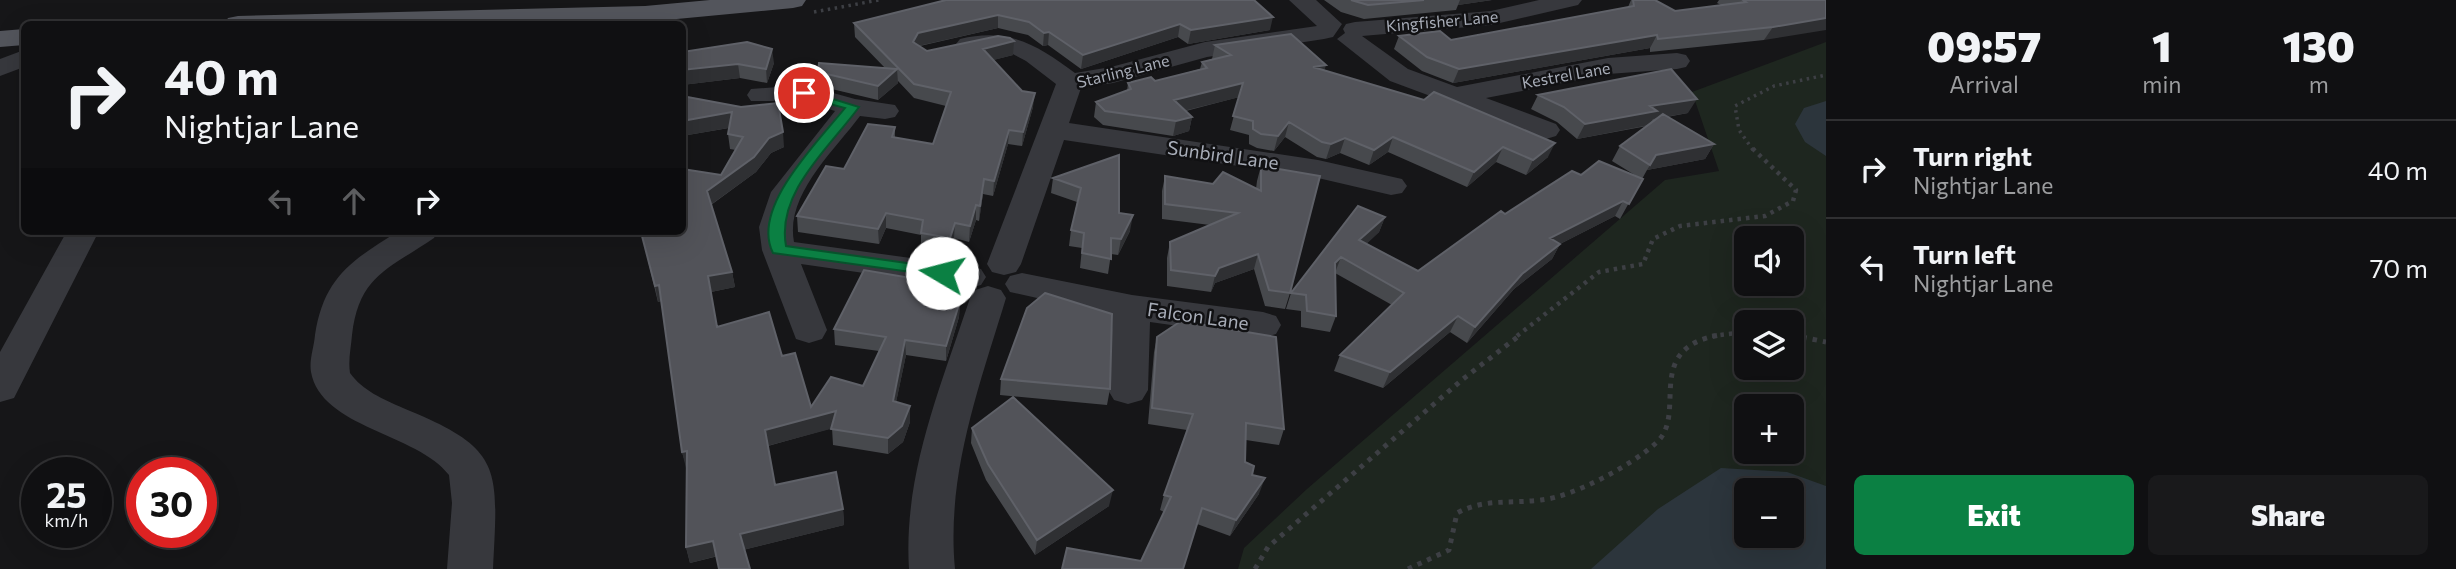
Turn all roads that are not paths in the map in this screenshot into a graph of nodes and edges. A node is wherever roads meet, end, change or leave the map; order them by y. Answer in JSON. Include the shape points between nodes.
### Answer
{"nodes":[{"id":1,"x":793,"y":0,"type":"edge"},
{"id":2,"x":1301,"y":0,"type":"edge"},
{"id":3,"x":1570,"y":0,"type":"edge"},
{"id":4,"x":1582,"y":0,"type":"edge"},
{"id":5,"x":1591,"y":1,"type":"edge"},
{"id":6,"x":541,"y":20,"type":"edge"},
{"id":7,"x":490,"y":21,"type":"edge"},
{"id":8,"x":1339,"y":31,"type":"junction"},
{"id":9,"x":21,"y":37,"type":"edge"},
{"id":10,"x":0,"y":39,"type":"edge"},
{"id":11,"x":942,"y":51,"type":"edge"},
{"id":12,"x":21,"y":59,"type":"edge"},
{"id":13,"x":1677,"y":61,"type":"dead end"},
{"id":14,"x":0,"y":68,"type":"edge"},
{"id":15,"x":1070,"y":82,"type":"junction"},
{"id":16,"x":761,"y":95,"type":"dead end"},
{"id":17,"x":1455,"y":96,"type":"junction"},
{"id":18,"x":853,"y":107,"type":"junction"},
{"id":19,"x":885,"y":111,"type":"dead end"},
{"id":20,"x":1055,"y":130,"type":"junction"},
{"id":21,"x":1546,"y":130,"type":"dead end"},
{"id":22,"x":1391,"y":186,"type":"dead end"},
{"id":23,"x":81,"y":235,"type":"edge"},
{"id":24,"x":416,"y":235,"type":"edge"},
{"id":25,"x":779,"y":250,"type":"junction"},
{"id":26,"x":996,"y":281,"type":"junction"},
{"id":27,"x":1132,"y":307,"type":"junction"},
{"id":28,"x":1263,"y":326,"type":"dead end"},
{"id":29,"x":808,"y":330,"type":"dead end"},
{"id":30,"x":0,"y":388,"type":"edge"},
{"id":31,"x":1128,"y":390,"type":"dead end"},
{"id":32,"x":470,"y":569,"type":"edge"},
{"id":33,"x":932,"y":569,"type":"edge"}],
"edges":[{"from":1,"to":6,"type":"main road","via":[[716,10]]},
{"from":2,"to":8,"type":"street","name":"Kestrel Lane"},
{"from":3,"to":8,"type":"street","name":"Kingfisher Lane","via":[[1491,18]]},
{"from":4,"to":5,"type":"street"},
{"from":6,"to":7,"type":"main road"},
{"from":8,"to":15,"type":"street","name":"Starling Lane","via":[[1227,46]]},
{"from":8,"to":17,"type":"street","name":"Kestrel Lane","via":[[1399,75]]},
{"from":9,"to":10,"type":"main road"},
{"from":11,"to":15,"type":"street","via":[[997,39],[1018,43]]},
{"from":12,"to":14,"type":"street"},
{"from":13,"to":17,"type":"street","name":"Kestrel Lane","via":[[1608,66]]},
{"from":15,"to":20,"type":"street","name":"Starling Lane"},
{"from":16,"to":18,"type":"street","via":[[804,93]]},
{"from":17,"to":21,"type":"street","name":"Kestrel Lane"},
{"from":18,"to":19,"type":"street"},
{"from":18,"to":25,"type":"street","via":[[787,192],[775,227]]},
{"from":20,"to":22,"type":"street","name":"Sunbird Lane","via":[[1318,169]]},
{"from":20,"to":26,"type":"street","name":"Starling Lane"},
{"from":23,"to":30,"type":"street"},
{"from":24,"to":32,"type":"street","via":[[365,270],[345,291],[330,368],[340,389],[355,400],[432,438],[464,462],[473,480]]},
{"from":25,"to":26,"type":"street","name":"Falcon Lane"},
{"from":25,"to":29,"type":"street"},
{"from":26,"to":27,"type":"street","name":"Falcon Lane"},
{"from":26,"to":33,"type":"street","name":"Starling Lane","via":[[929,506],[927,542]]},
{"from":27,"to":28,"type":"street","name":"Falcon Lane"},
{"from":27,"to":31,"type":"street","name":"Falcon Lane"}]}
